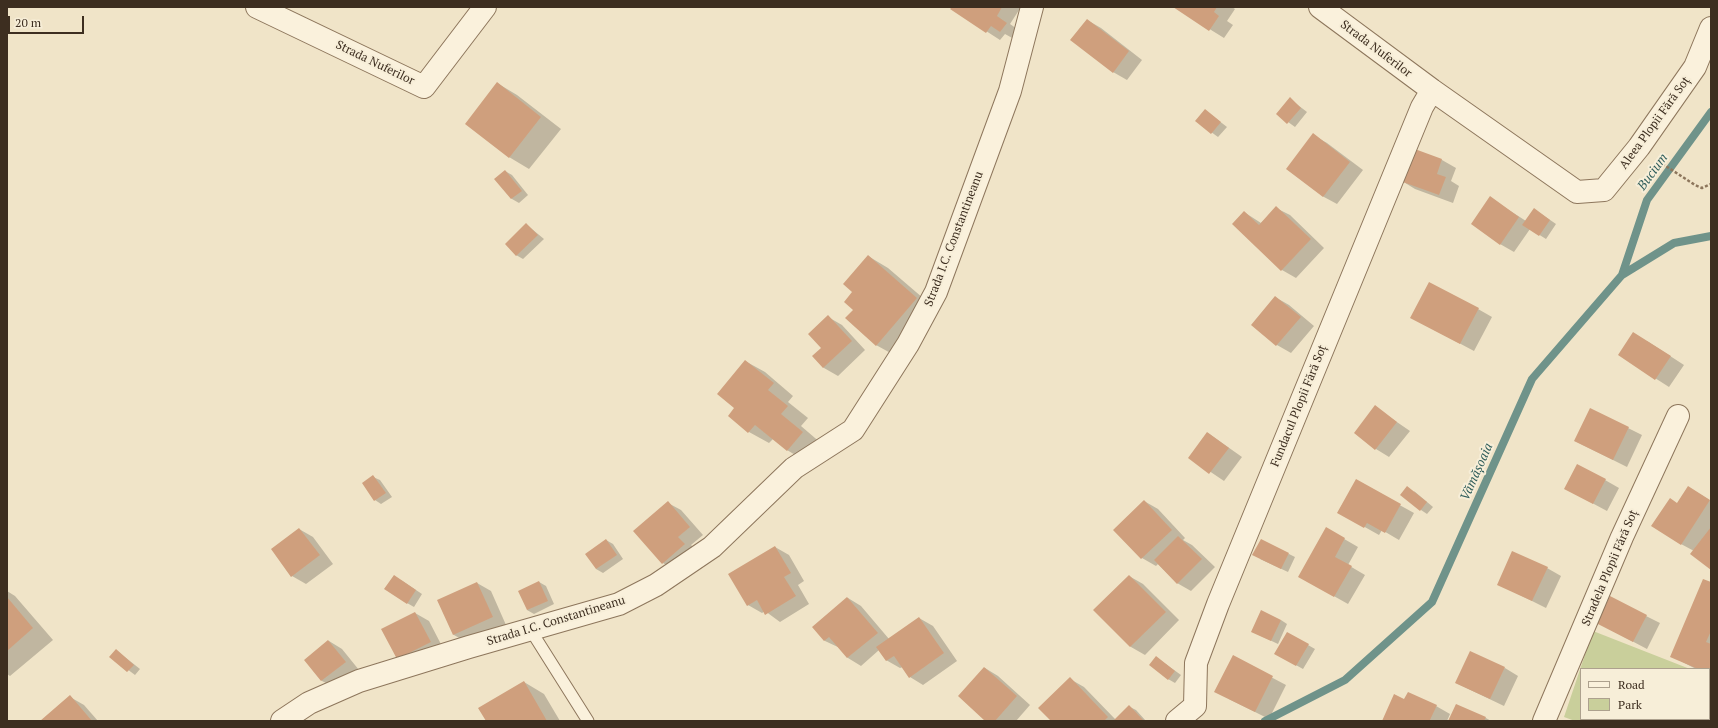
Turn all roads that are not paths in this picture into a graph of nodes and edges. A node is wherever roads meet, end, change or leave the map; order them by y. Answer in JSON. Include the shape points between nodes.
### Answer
{"nodes":[{"id":1,"x":257,"y":7,"type":"edge"},
{"id":2,"x":486,"y":7,"type":"edge"},
{"id":3,"x":1032,"y":7,"type":"edge"},
{"id":4,"x":1320,"y":7,"type":"edge"},
{"id":5,"x":1711,"y":28,"type":"edge"},
{"id":6,"x":1432,"y":90,"type":"junction"},
{"id":7,"x":1577,"y":192,"type":"joint"},
{"id":8,"x":1678,"y":416,"type":"dead end"},
{"id":9,"x":530,"y":629,"type":"junction"},
{"id":10,"x":282,"y":721,"type":"edge"},
{"id":11,"x":588,"y":721,"type":"edge"},
{"id":12,"x":1177,"y":721,"type":"edge"},
{"id":13,"x":1544,"y":721,"type":"edge"}],
"edges":[{"from":1,"to":2,"type":"street","name":"Strada Nuferilor","via":[[424,87]]},
{"from":3,"to":9,"type":"street","name":"Strada I.C. Constantineanu","via":[[1010,91],[936,292],[908,344],[853,430],[794,468],[712,547],[656,586],[618,604]]},
{"from":4,"to":6,"type":"street","name":"Strada Nuferilor"},
{"from":5,"to":7,"type":"street","name":"Aleea Plopii Fără Soț","via":[[1695,68],[1639,148],[1604,190]]},
{"from":6,"to":7,"type":"street","name":"Strada Nuferilor"},
{"from":6,"to":12,"type":"street","name":"Fundacul Plopii Fără Soț","via":[[1422,107],[1218,604],[1196,663],[1195,706]]},
{"from":8,"to":13,"type":"street","name":"Stradela Plopii Fără Soț","via":[[1622,537]]},
{"from":9,"to":10,"type":"street","name":"Strada I.C. Constantineanu","via":[[359,681],[309,703]]},
{"from":9,"to":11,"type":"lane"}]}
